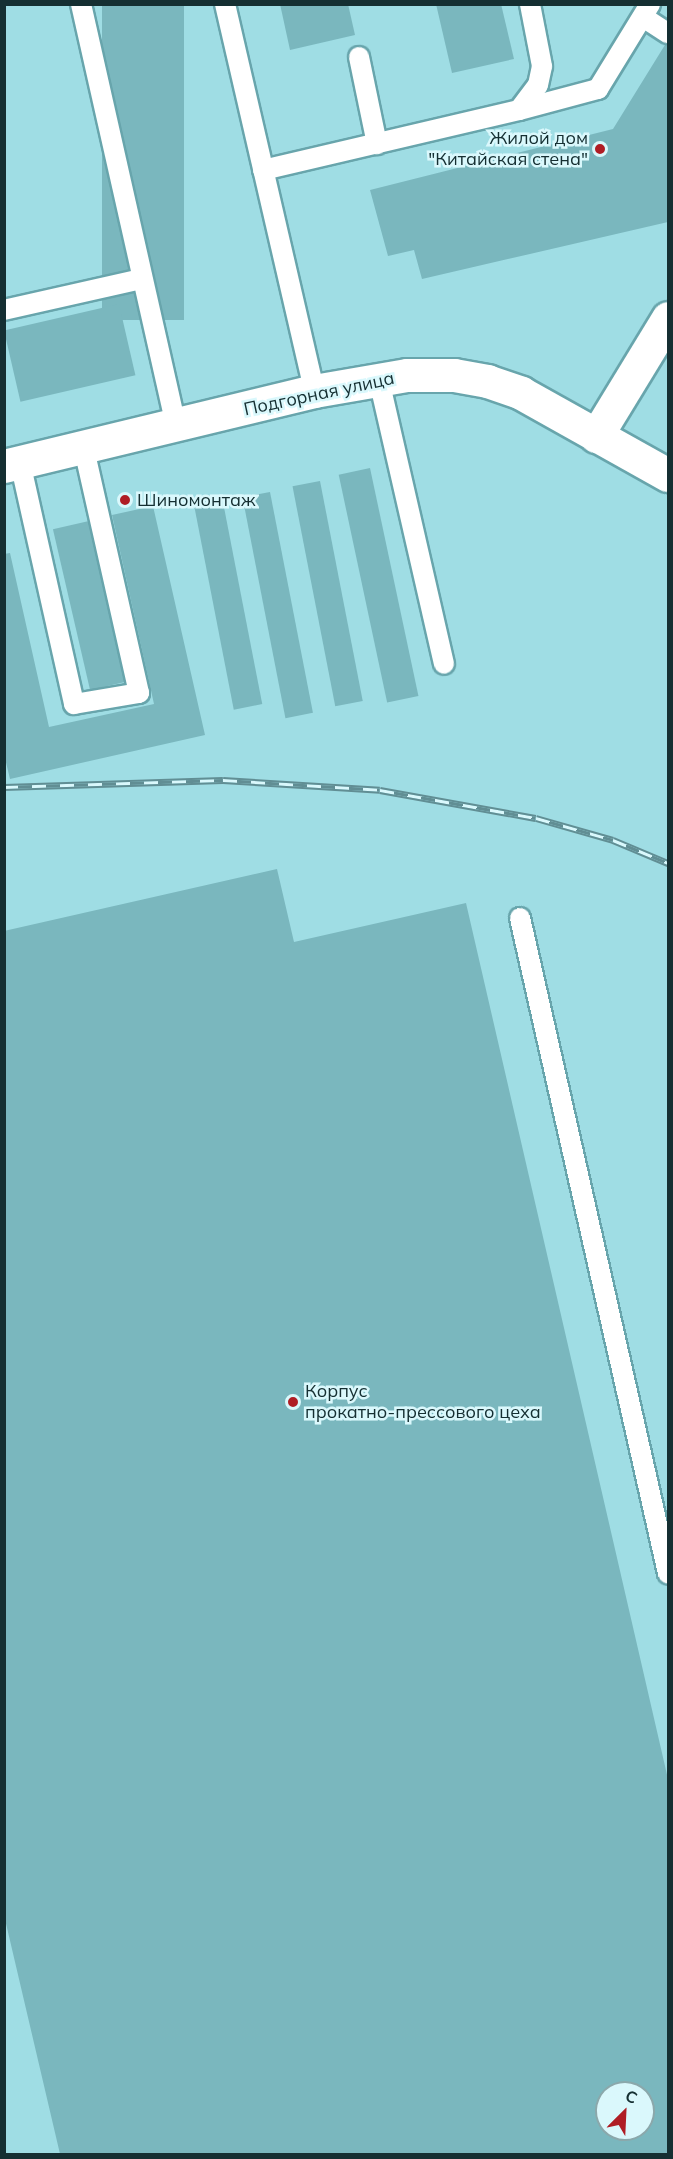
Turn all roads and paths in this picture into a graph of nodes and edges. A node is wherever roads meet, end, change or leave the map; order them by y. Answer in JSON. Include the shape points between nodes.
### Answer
{"nodes":[{"id":1,"x":81,"y":4,"type":"edge"},
{"id":2,"x":225,"y":4,"type":"edge"},
{"id":3,"x":530,"y":4,"type":"edge"},
{"id":4,"x":647,"y":11,"type":"edge"},
{"id":5,"x":669,"y":33,"type":"edge"},
{"id":6,"x":359,"y":57,"type":"dead end"},
{"id":7,"x":519,"y":110,"type":"junction"},
{"id":8,"x":377,"y":144,"type":"junction"},
{"id":9,"x":263,"y":170,"type":"junction"},
{"id":10,"x":142,"y":279,"type":"junction"},
{"id":11,"x":4,"y":309,"type":"edge"},
{"id":12,"x":669,"y":318,"type":"edge"},
{"id":13,"x":379,"y":380,"type":"junction"},
{"id":14,"x":314,"y":391,"type":"junction"},
{"id":15,"x":176,"y":427,"type":"junction"},
{"id":16,"x":596,"y":436,"type":"junction"},
{"id":17,"x":84,"y":448,"type":"junction"},
{"id":18,"x":12,"y":464,"type":"edge"},
{"id":19,"x":669,"y":475,"type":"edge"},
{"id":20,"x":444,"y":664,"type":"dead end"},
{"id":21,"x":520,"y":918,"type":"dead end"},
{"id":22,"x":669,"y":1573,"type":"edge"}],
"edges":[{"from":1,"to":10,"type":"lane"},
{"from":2,"to":9,"type":"lane"},
{"from":3,"to":7,"type":"lane","via":[[542,66],[538,85]]},
{"from":4,"to":5,"type":"lane"},
{"from":4,"to":7,"type":"lane","via":[[598,89]]},
{"from":6,"to":8,"type":"lane"},
{"from":7,"to":8,"type":"lane"},
{"from":8,"to":9,"type":"lane"},
{"from":9,"to":14,"type":"lane"},
{"from":10,"to":11,"type":"lane"},
{"from":10,"to":15,"type":"lane"},
{"from":12,"to":16,"type":"street"},
{"from":13,"to":14,"type":"street","name":"Подгорная улица"},
{"from":13,"to":16,"type":"street","name":"Подгорная улица","via":[[454,375],[487,381],[521,393]]},
{"from":13,"to":20,"type":"lane"},
{"from":14,"to":15,"type":"street","name":"Подгорная улица"},
{"from":15,"to":17,"type":"street","name":"Подгорная улица"},
{"from":16,"to":19,"type":"street","name":"Подгорная улица"},
{"from":17,"to":18,"type":"street","name":"Подгорная улица"},
{"from":17,"to":18,"type":"lane","via":[[139,693],[74,704]]},
{"from":21,"to":22,"type":"lane"}]}
